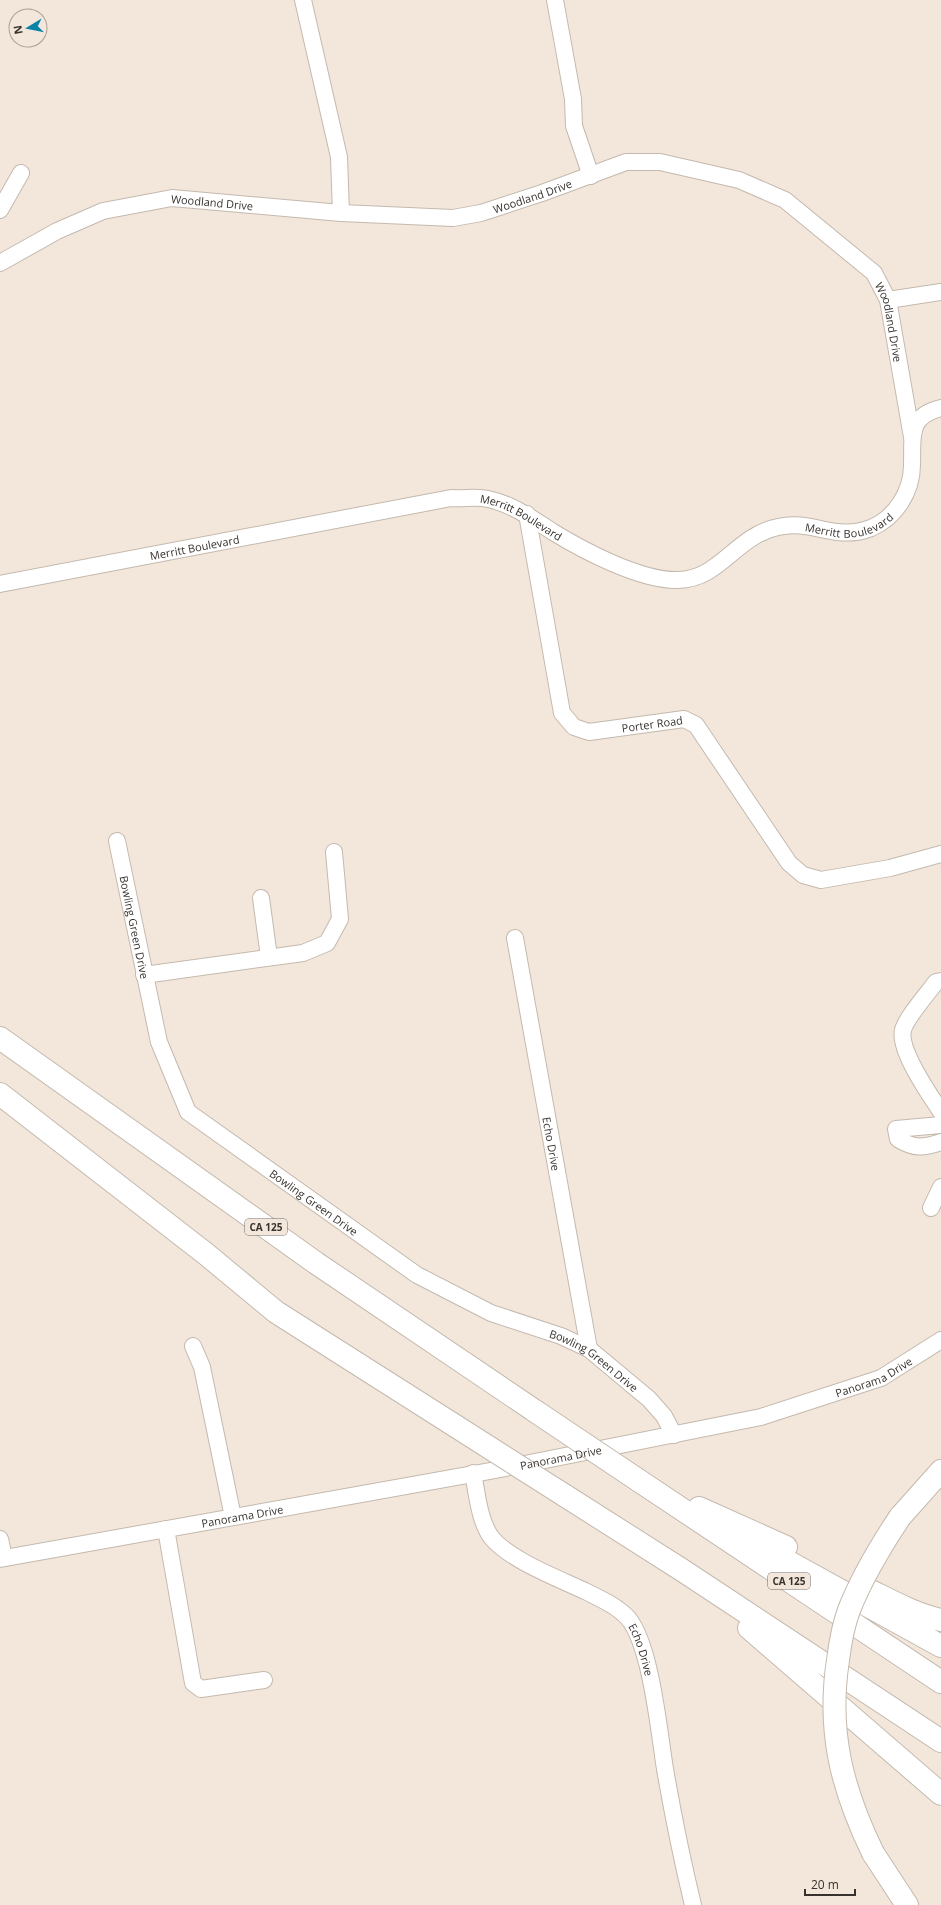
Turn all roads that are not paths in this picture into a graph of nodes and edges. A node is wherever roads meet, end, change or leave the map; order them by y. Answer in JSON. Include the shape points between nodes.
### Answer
{"nodes":[{"id":1,"x":304,"y":0,"type":"edge"},
{"id":2,"x":555,"y":0,"type":"edge"},
{"id":3,"x":21,"y":173,"type":"dead end"},
{"id":4,"x":591,"y":176,"type":"junction"},
{"id":5,"x":0,"y":210,"type":"edge"},
{"id":6,"x":342,"y":213,"type":"junction"},
{"id":7,"x":0,"y":263,"type":"edge"},
{"id":8,"x":941,"y":292,"type":"edge"},
{"id":9,"x":888,"y":300,"type":"junction"},
{"id":10,"x":941,"y":408,"type":"edge"},
{"id":11,"x":912,"y":437,"type":"junction"},
{"id":12,"x":527,"y":514,"type":"junction"},
{"id":13,"x":0,"y":584,"type":"edge"},
{"id":14,"x":116,"y":841,"type":"dead end"},
{"id":15,"x":334,"y":852,"type":"dead end"},
{"id":16,"x":941,"y":854,"type":"edge"},
{"id":17,"x":261,"y":898,"type":"dead end"},
{"id":18,"x":515,"y":938,"type":"dead end"},
{"id":19,"x":269,"y":957,"type":"junction"},
{"id":20,"x":144,"y":975,"type":"junction"},
{"id":21,"x":941,"y":981,"type":"edge"},
{"id":22,"x":0,"y":1038,"type":"edge"},
{"id":23,"x":0,"y":1094,"type":"edge"},
{"id":24,"x":941,"y":1112,"type":"edge"},
{"id":25,"x":941,"y":1125,"type":"edge"},
{"id":26,"x":941,"y":1142,"type":"edge"},
{"id":27,"x":941,"y":1187,"type":"edge"},
{"id":28,"x":931,"y":1208,"type":"dead end"},
{"id":29,"x":941,"y":1340,"type":"edge"},
{"id":30,"x":193,"y":1346,"type":"dead end"},
{"id":31,"x":589,"y":1349,"type":"junction"},
{"id":32,"x":674,"y":1434,"type":"junction"},
{"id":33,"x":941,"y":1471,"type":"edge"},
{"id":34,"x":473,"y":1473,"type":"junction"},
{"id":35,"x":638,"y":1480,"type":"junction"},
{"id":36,"x":233,"y":1517,"type":"junction"},
{"id":37,"x":166,"y":1529,"type":"junction"},
{"id":38,"x":0,"y":1539,"type":"edge"},
{"id":39,"x":2,"y":1559,"type":"edge"},
{"id":40,"x":682,"y":1570,"type":"junction"},
{"id":41,"x":941,"y":1620,"type":"edge"},
{"id":42,"x":941,"y":1646,"type":"edge"},
{"id":43,"x":264,"y":1680,"type":"dead end"},
{"id":44,"x":941,"y":1682,"type":"edge"},
{"id":45,"x":941,"y":1741,"type":"edge"},
{"id":46,"x":941,"y":1794,"type":"edge"},
{"id":47,"x":693,"y":1905,"type":"edge"},
{"id":48,"x":907,"y":1905,"type":"edge"}],
"edges":[{"from":1,"to":6,"type":"street","via":[[339,157]]},
{"from":2,"to":4,"type":"street","via":[[573,99],[574,126]]},
{"from":3,"to":5,"type":"street"},
{"from":4,"to":6,"type":"street","name":"Woodland Drive","via":[[481,213],[453,218]]},
{"from":4,"to":9,"type":"street","name":"Woodland Drive","via":[[626,162],[660,162],[739,180],[785,200],[874,273]]},
{"from":6,"to":7,"type":"street","name":"Woodland Drive","via":[[172,198],[103,211],[57,231]]},
{"from":8,"to":9,"type":"street"},
{"from":9,"to":11,"type":"street","name":"Woodland Drive"},
{"from":10,"to":11,"type":"street","name":"Merritt Boulevard","via":[[930,410],[922,417],[915,426]]},
{"from":11,"to":12,"type":"street","name":"Merritt Boulevard","via":[[912,466],[907,491],[884,521],[861,532],[849,534],[801,524],[777,527],[754,535],[714,568],[690,578],[665,580],[622,566],[578,547]]},
{"from":12,"to":13,"type":"street","name":"Merritt Boulevard","via":[[488,499],[451,498]]},
{"from":12,"to":16,"type":"street","name":"Porter Road","via":[[562,713],[574,727],[589,732],[684,719],[696,725],[789,863],[803,875],[821,880],[890,868]]},
{"from":14,"to":20,"type":"street","name":"Bowling Green Drive"},
{"from":15,"to":19,"type":"street","via":[[340,919],[327,943],[303,952]]},
{"from":17,"to":19,"type":"street"},
{"from":18,"to":31,"type":"street","name":"Echo Drive"},
{"from":19,"to":20,"type":"street"},
{"from":20,"to":31,"type":"street","name":"Bowling Green Drive","via":[[159,1042],[188,1112],[417,1275],[491,1313],[561,1336]]},
{"from":21,"to":24,"type":"street","via":[[936,982],[912,1014],[903,1030],[902,1038],[912,1067]]},
{"from":22,"to":35,"type":"highway","number":"CA 125","bridge":true,"via":[[316,1263]]},
{"from":23,"to":40,"type":"highway","bridge":true,"via":[[200,1249],[276,1312]]},
{"from":25,"to":26,"type":"street","via":[[896,1129],[898,1140],[919,1148]]},
{"from":27,"to":28,"type":"street"},
{"from":29,"to":32,"type":"street","name":"Panorama Drive","via":[[881,1378],[761,1418]]},
{"from":30,"to":36,"type":"street","via":[[202,1367]]},
{"from":31,"to":32,"type":"street","name":"Bowling Green Drive","via":[[649,1399],[664,1416]]},
{"from":32,"to":34,"type":"street","name":"Panorama Drive"},
{"from":33,"to":48,"type":"highway","bridge":true,"via":[[900,1517],[866,1572],[848,1612],[835,1680],[833,1711],[844,1781],[856,1818],[873,1854]]},
{"from":34,"to":36,"type":"street","name":"Panorama Drive"},
{"from":34,"to":47,"type":"street","name":"Echo Drive","via":[[484,1522],[491,1536],[501,1547],[534,1567],[610,1604],[628,1618],[638,1635],[645,1654],[656,1708],[678,1843]]},
{"from":35,"to":41,"type":"highway","via":[[792,1550],[894,1603]]},
{"from":35,"to":42,"type":"highway"},
{"from":35,"to":44,"type":"highway","number":"CA 125"},
{"from":36,"to":37,"type":"street","name":"Panorama Drive"},
{"from":37,"to":39,"type":"street","name":"Panorama Drive"},
{"from":37,"to":43,"type":"street","via":[[193,1683],[201,1689]]},
{"from":38,"to":39,"type":"street"},
{"from":40,"to":45,"type":"highway"},
{"from":40,"to":46,"type":"highway"}]}
